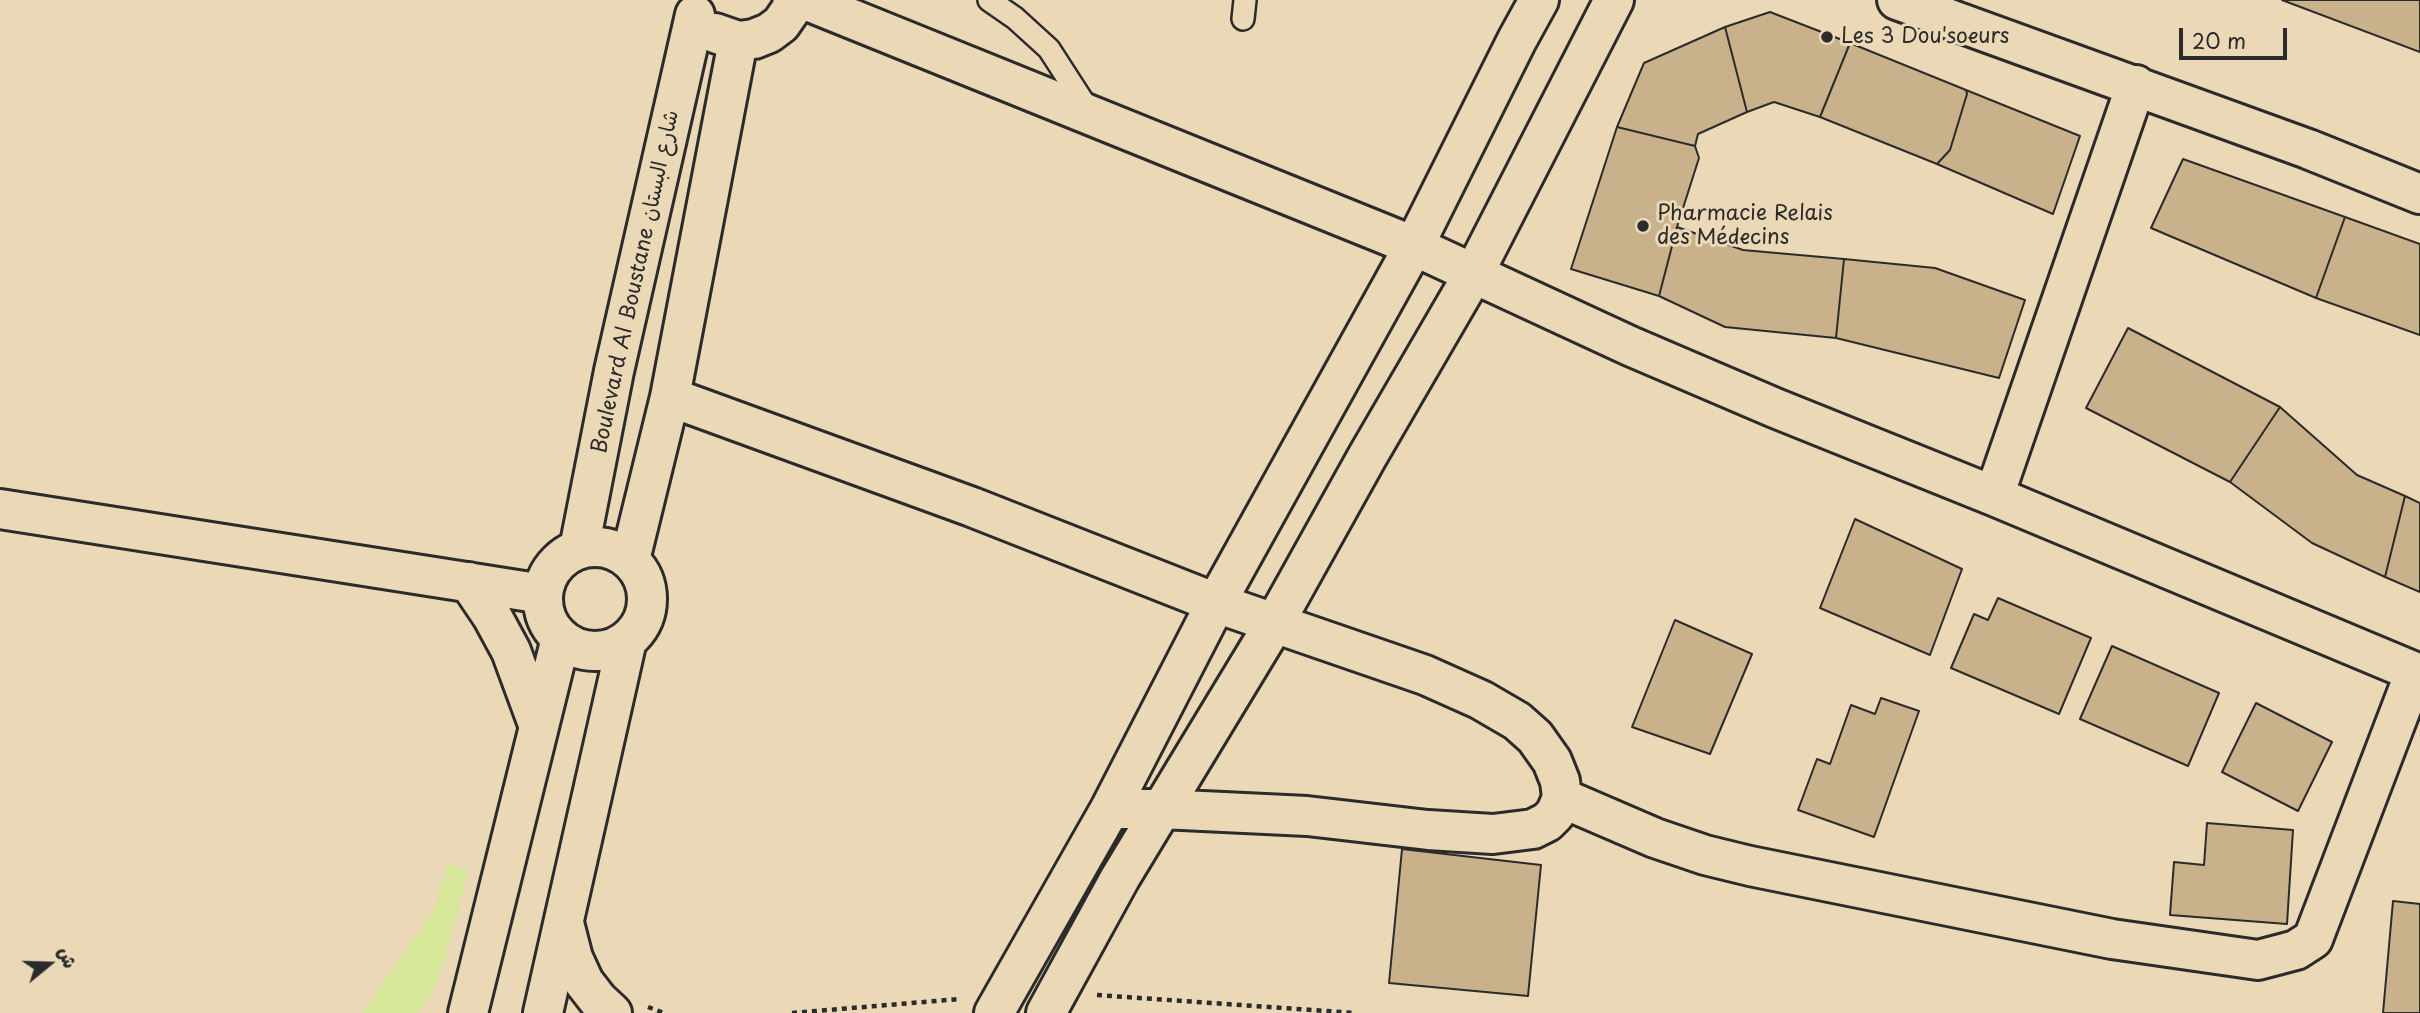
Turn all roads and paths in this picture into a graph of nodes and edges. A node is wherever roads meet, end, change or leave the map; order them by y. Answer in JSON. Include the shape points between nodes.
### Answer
{"nodes":[{"id":1,"x":794,"y":0,"type":"edge"},
{"id":2,"x":805,"y":0,"type":"edge"},
{"id":3,"x":989,"y":0,"type":"edge"},
{"id":4,"x":1539,"y":0,"type":"edge"},
{"id":5,"x":1614,"y":0,"type":"edge"},
{"id":6,"x":1898,"y":0,"type":"edge"},
{"id":7,"x":691,"y":8,"type":"edge"},
{"id":8,"x":738,"y":41,"type":"junction"},
{"id":9,"x":2136,"y":85,"type":"junction"},
{"id":10,"x":1093,"y":116,"type":"junction"},
{"id":11,"x":2420,"y":194,"type":"edge"},
{"id":12,"x":1414,"y":246,"type":"junction"},
{"id":13,"x":1474,"y":273,"type":"junction"},
{"id":14,"x":670,"y":397,"type":"junction"},
{"id":15,"x":1994,"y":496,"type":"junction"},
{"id":16,"x":0,"y":509,"type":"edge"},
{"id":17,"x":579,"y":549,"type":"junction"},
{"id":18,"x":630,"y":560,"type":"junction"},
{"id":19,"x":469,"y":582,"type":"junction"},
{"id":20,"x":543,"y":594,"type":"junction"},
{"id":21,"x":1216,"y":603,"type":"junction"},
{"id":22,"x":1274,"y":624,"type":"junction"},
{"id":23,"x":561,"y":638,"type":"junction"},
{"id":24,"x":627,"y":640,"type":"junction"},
{"id":25,"x":2418,"y":673,"type":"edge"},
{"id":26,"x":539,"y":727,"type":"junction"},
{"id":27,"x":1562,"y":798,"type":"junction"},
{"id":28,"x":1110,"y":809,"type":"junction"},
{"id":29,"x":1161,"y":809,"type":"junction"},
{"id":30,"x":564,"y":923,"type":"junction"},
{"id":31,"x":468,"y":1013,"type":"edge"},
{"id":32,"x":543,"y":1013,"type":"edge"},
{"id":33,"x":612,"y":1013,"type":"edge"},
{"id":34,"x":994,"y":1013,"type":"edge"},
{"id":35,"x":1046,"y":1013,"type":"edge"}],
"edges":[{"from":1,"to":8,"type":"street","via":[[781,24],[769,33]]},
{"from":2,"to":10,"type":"street"},
{"from":3,"to":10,"type":"lane","via":[[1049,49]]},
{"from":4,"to":12,"type":"street"},
{"from":5,"to":13,"type":"street"},
{"from":6,"to":9,"type":"street"},
{"from":7,"to":8,"type":"street","via":[[706,28]]},
{"from":7,"to":17,"type":"street","name":"Boulevard Al Boustane شارع البستان"},
{"from":8,"to":14,"type":"street"},
{"from":9,"to":11,"type":"street"},
{"from":9,"to":15,"type":"street"},
{"from":10,"to":12,"type":"street"},
{"from":12,"to":13,"type":"street"},
{"from":12,"to":21,"type":"street"},
{"from":13,"to":15,"type":"street","via":[[1630,346]]},
{"from":13,"to":22,"type":"street"},
{"from":14,"to":18,"type":"street"},
{"from":14,"to":21,"type":"street","via":[[972,507]]},
{"from":15,"to":25,"type":"street"},
{"from":16,"to":19,"type":"street"},
{"from":17,"to":18,"type":"street","via":[[615,550]]},
{"from":17,"to":20,"type":"street","via":[[555,566]]},
{"from":18,"to":24,"type":"street","via":[[647,592],[646,610]]},
{"from":19,"to":20,"type":"street"},
{"from":19,"to":26,"type":"street","via":[[511,651]]},
{"from":20,"to":23,"type":"street","via":[[544,610]]},
{"from":21,"to":22,"type":"street"},
{"from":21,"to":28,"type":"street"},
{"from":22,"to":27,"type":"street","via":[[1425,675],[1517,721],[1552,761]]},
{"from":22,"to":29,"type":"street"},
{"from":23,"to":24,"type":"street","via":[[594,651]]},
{"from":23,"to":26,"type":"street"},
{"from":24,"to":30,"type":"street"},
{"from":25,"to":27,"type":"street","via":[[2313,939],[2281,955],[2258,960],[2112,939],[1716,858],[1655,838]]},
{"from":26,"to":31,"type":"street"},
{"from":27,"to":29,"type":"street","via":[[1547,822],[1533,829],[1493,834],[1307,816]]},
{"from":28,"to":29,"type":"street"},
{"from":28,"to":34,"type":"street"},
{"from":29,"to":35,"type":"street"},
{"from":30,"to":32,"type":"street"},
{"from":30,"to":33,"type":"street","via":[[584,982]]}]}
